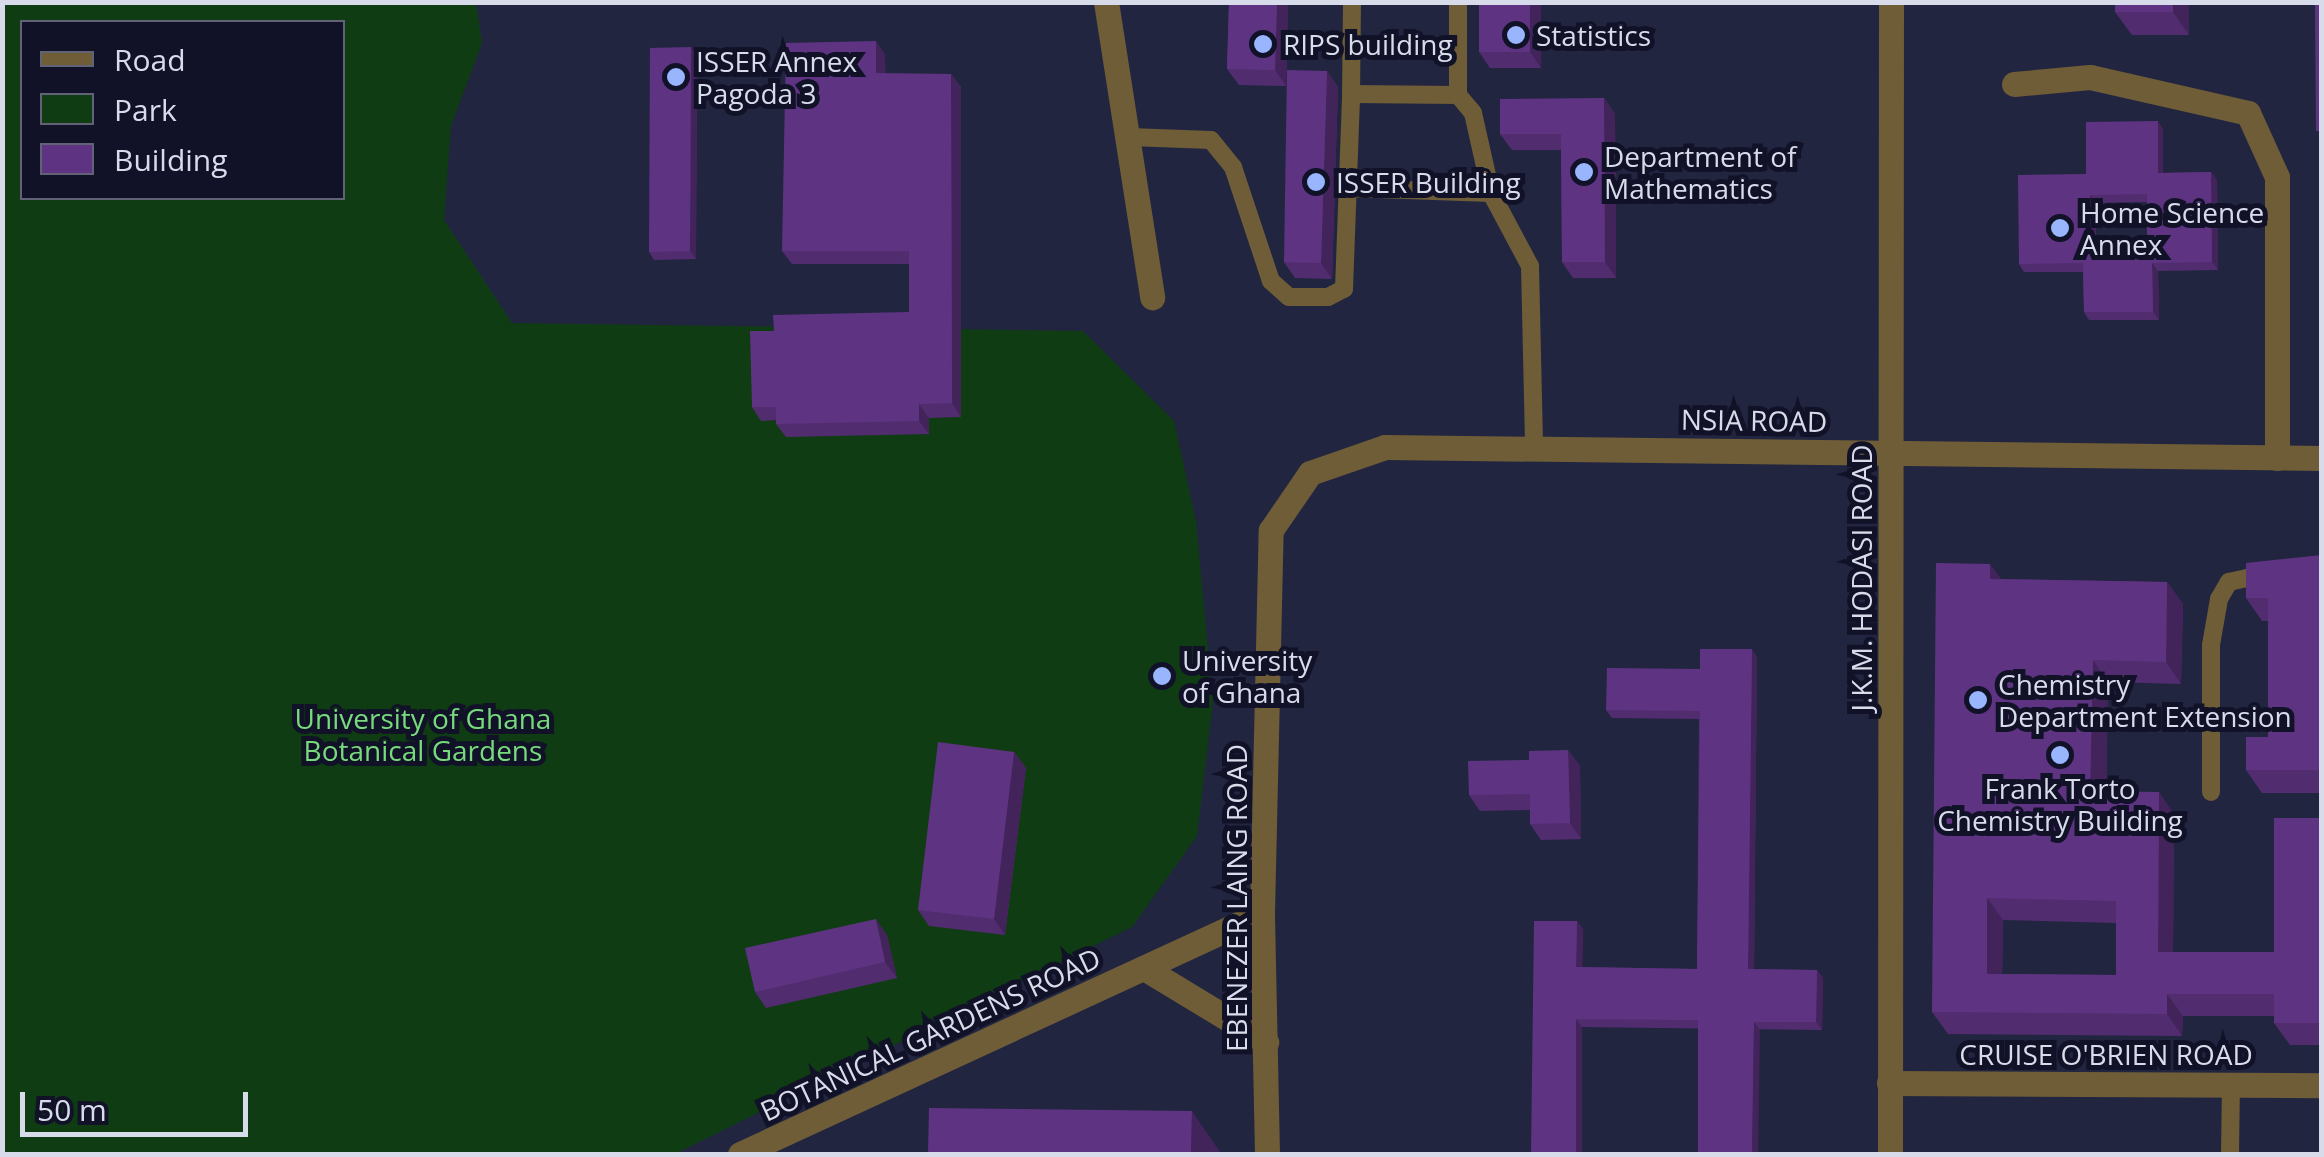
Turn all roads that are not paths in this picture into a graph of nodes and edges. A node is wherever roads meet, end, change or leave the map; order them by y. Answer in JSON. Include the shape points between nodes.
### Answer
{"nodes":[{"id":1,"x":1106,"y":2,"type":"edge"},
{"id":2,"x":1352,"y":2,"type":"edge"},
{"id":3,"x":1458,"y":2,"type":"edge"},
{"id":4,"x":1891,"y":2,"type":"edge"},
{"id":5,"x":2014,"y":84,"type":"dead end"},
{"id":6,"x":1352,"y":94,"type":"junction"},
{"id":7,"x":1458,"y":96,"type":"junction"},
{"id":8,"x":1129,"y":137,"type":"junction"},
{"id":9,"x":1348,"y":188,"type":"junction"},
{"id":10,"x":1491,"y":193,"type":"junction"},
{"id":11,"x":1152,"y":297,"type":"dead end"},
{"id":12,"x":1534,"y":446,"type":"junction"},
{"id":13,"x":1892,"y":453,"type":"junction"},
{"id":14,"x":2277,"y":458,"type":"junction"},
{"id":15,"x":2322,"y":458,"type":"edge"},
{"id":16,"x":1310,"y":473,"type":"joint"},
{"id":17,"x":2284,"y":572,"type":"edge"},
{"id":18,"x":2211,"y":792,"type":"dead end"},
{"id":19,"x":1262,"y":913,"type":"junction"},
{"id":20,"x":1144,"y":968,"type":"junction"},
{"id":21,"x":1266,"y":1042,"type":"junction"},
{"id":22,"x":1889,"y":1083,"type":"junction"},
{"id":23,"x":2231,"y":1084,"type":"junction"},
{"id":24,"x":2322,"y":1085,"type":"edge"},
{"id":25,"x":740,"y":1154,"type":"edge"},
{"id":26,"x":1267,"y":1154,"type":"edge"},
{"id":27,"x":1890,"y":1154,"type":"edge"},
{"id":28,"x":2230,"y":1154,"type":"edge"}],
"edges":[{"from":1,"to":8,"type":"street"},
{"from":2,"to":6,"type":"lane"},
{"from":3,"to":7,"type":"lane"},
{"from":4,"to":13,"type":"street","name":"J.K.M. HODASI ROAD"},
{"from":5,"to":14,"type":"street","via":[[2090,77],[2248,112],[2277,177]]},
{"from":6,"to":7,"type":"lane"},
{"from":6,"to":9,"type":"lane"},
{"from":7,"to":10,"type":"lane","via":[[1473,113]]},
{"from":8,"to":9,"type":"lane","via":[[1212,140],[1232,166],[1271,280],[1289,297],[1328,297],[1344,289]]},
{"from":8,"to":11,"type":"street"},
{"from":9,"to":10,"type":"lane"},
{"from":10,"to":12,"type":"lane","via":[[1530,266]]},
{"from":12,"to":13,"type":"street","name":"NSIA ROAD"},
{"from":12,"to":16,"type":"street","name":"NSIA ROAD","via":[[1385,447]]},
{"from":13,"to":14,"type":"street","name":"NSIA ROAD"},
{"from":13,"to":22,"type":"street","name":"J.K.M. HODASI ROAD"},
{"from":14,"to":15,"type":"street","name":"NSIA ROAD"},
{"from":16,"to":19,"type":"street","name":"EBENEZER LAING ROAD","via":[[1271,530]]},
{"from":17,"to":18,"type":"lane","via":[[2247,574],[2229,582],[2219,600],[2210,645]]},
{"from":19,"to":20,"type":"street","name":"BOTANICAL GARDENS ROAD"},
{"from":19,"to":21,"type":"street","name":"EBENEZER LAING ROAD"},
{"from":20,"to":21,"type":"street","name":"BOTANICAL GARDENS ROAD"},
{"from":20,"to":25,"type":"street","name":"BOTANICAL GARDENS ROAD"},
{"from":21,"to":26,"type":"street","name":"EBENEZER LAING ROAD"},
{"from":22,"to":23,"type":"street","name":"CRUISE O'BRIEN ROAD"},
{"from":22,"to":27,"type":"street","name":"J.K.M. HODASI ROAD"},
{"from":23,"to":24,"type":"street","name":"CRUISE O'BRIEN ROAD"},
{"from":23,"to":28,"type":"lane"}]}
